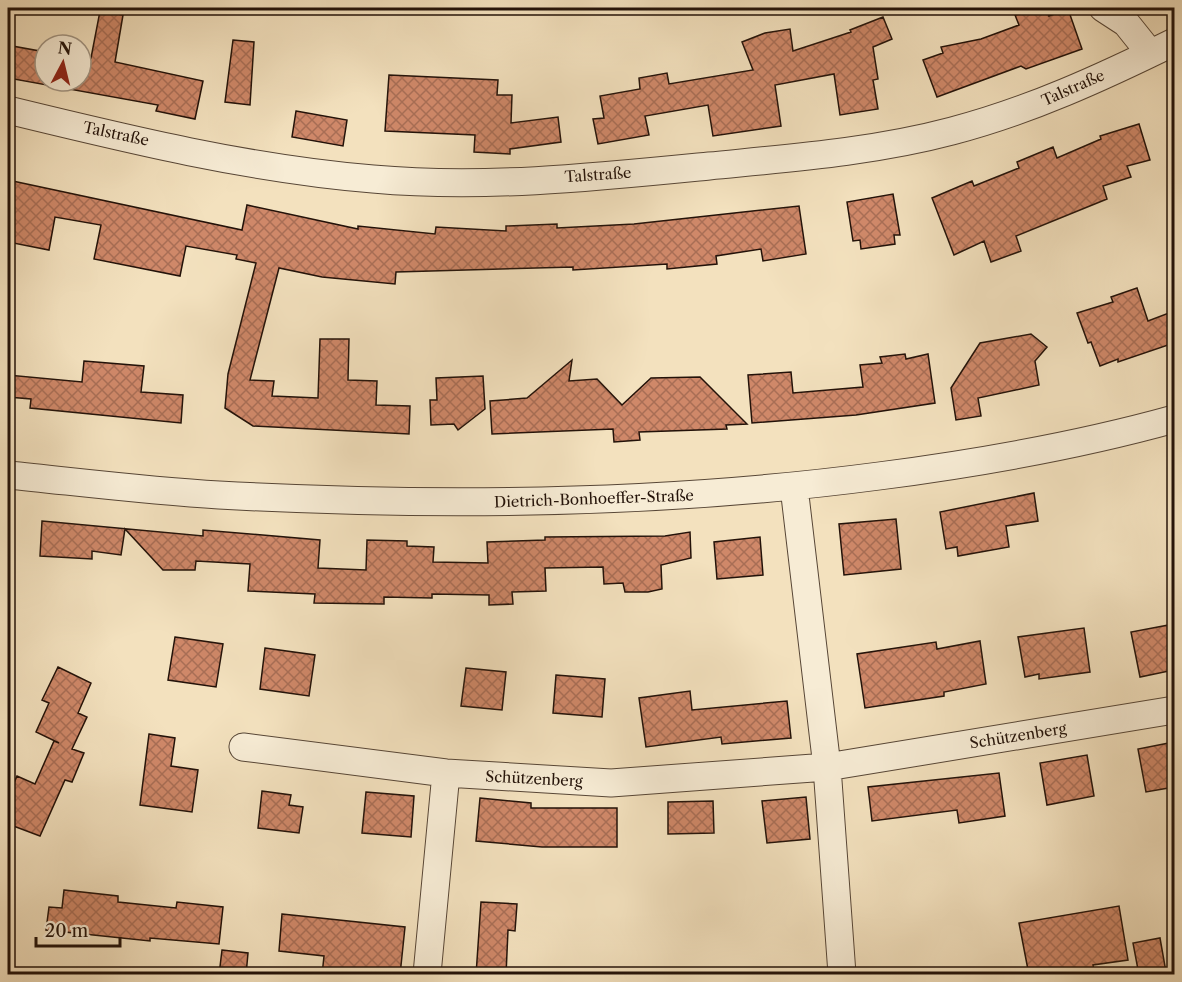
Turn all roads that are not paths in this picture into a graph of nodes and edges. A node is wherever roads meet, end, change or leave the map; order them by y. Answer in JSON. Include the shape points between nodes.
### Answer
{"nodes":[{"id":1,"x":1103,"y":8,"type":"edge"},
{"id":2,"x":1174,"y":42,"type":"edge"},
{"id":3,"x":1150,"y":53,"type":"junction"},
{"id":4,"x":8,"y":110,"type":"edge"},
{"id":5,"x":1174,"y":419,"type":"edge"},
{"id":6,"x":8,"y":475,"type":"edge"},
{"id":7,"x":794,"y":487,"type":"junction"},
{"id":8,"x":1174,"y":710,"type":"edge"},
{"id":9,"x":243,"y":747,"type":"dead end"},
{"id":10,"x":827,"y":767,"type":"junction"},
{"id":11,"x":446,"y":774,"type":"junction"},
{"id":12,"x":427,"y":975,"type":"edge"},
{"id":13,"x":842,"y":975,"type":"edge"}],
"edges":[{"from":1,"to":3,"type":"street","via":[[1126,23]]},
{"from":2,"to":3,"type":"street","name":"Talstraße"},
{"from":3,"to":4,"type":"street","name":"Talstraße","via":[[1040,103],[940,134],[832,154],[463,184],[284,169]]},
{"from":5,"to":7,"type":"street","name":"Dietrich-Bonhoeffer-Straße","via":[[997,460]]},
{"from":6,"to":7,"type":"street","name":"Dietrich-Bonhoeffer-Straße","via":[[218,495],[499,503],[685,496]]},
{"from":7,"to":10,"type":"street"},
{"from":8,"to":10,"type":"street","name":"Schützenberg"},
{"from":9,"to":11,"type":"street","name":"Schützenberg"},
{"from":10,"to":11,"type":"street","name":"Schützenberg","via":[[611,783]]},
{"from":10,"to":13,"type":"street"},
{"from":11,"to":12,"type":"street"}]}
